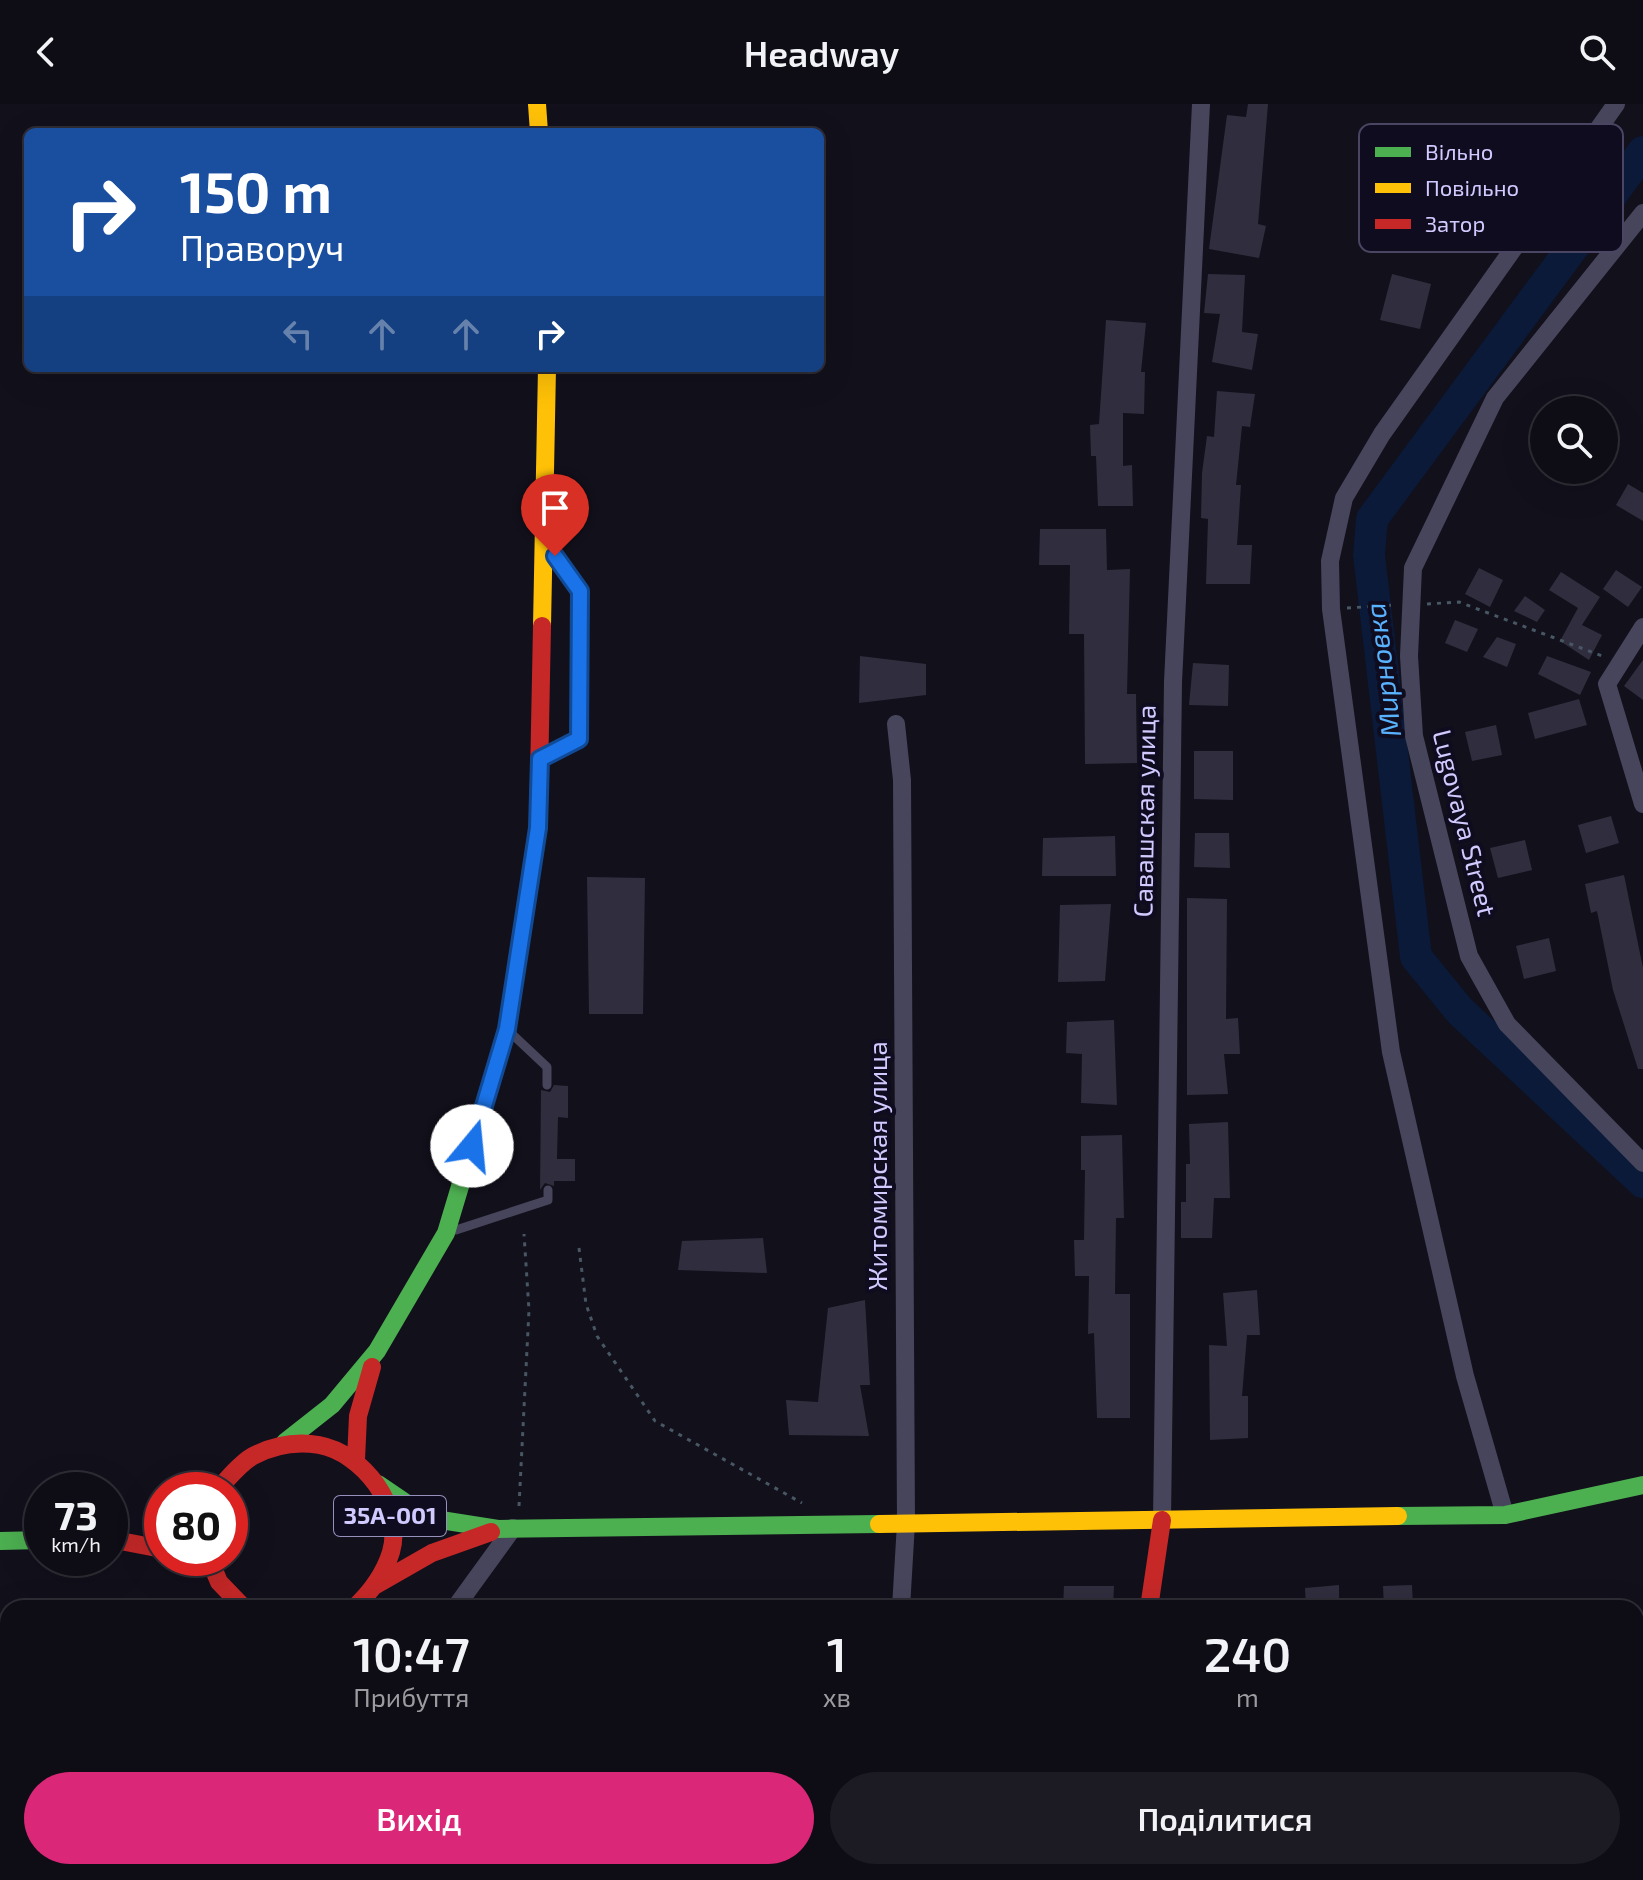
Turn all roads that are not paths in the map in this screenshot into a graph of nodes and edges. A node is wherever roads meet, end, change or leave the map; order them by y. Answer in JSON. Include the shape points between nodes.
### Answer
{"nodes":[{"id":1,"x":537,"y":104,"type":"edge"},
{"id":2,"x":1201,"y":104,"type":"edge"},
{"id":3,"x":1616,"y":104,"type":"edge"},
{"id":4,"x":1602,"y":124,"type":"edge"},
{"id":5,"x":539,"y":128,"type":"edge"},
{"id":6,"x":1643,"y":213,"type":"edge"},
{"id":7,"x":1623,"y":238,"type":"edge"},
{"id":8,"x":1511,"y":252,"type":"edge"},
{"id":9,"x":1612,"y":252,"type":"edge"},
{"id":10,"x":547,"y":372,"type":"edge"},
{"id":11,"x":543,"y":538,"type":"junction"},
{"id":12,"x":1643,"y":627,"type":"edge"},
{"id":13,"x":896,"y":724,"type":"dead end"},
{"id":14,"x":540,"y":759,"type":"junction"},
{"id":15,"x":1643,"y":804,"type":"edge"},
{"id":16,"x":507,"y":1029,"type":"junction"},
{"id":17,"x":547,"y":1085,"type":"dead end"},
{"id":18,"x":1643,"y":1163,"type":"edge"},
{"id":19,"x":548,"y":1190,"type":"dead end"},
{"id":20,"x":446,"y":1233,"type":"junction"},
{"id":21,"x":377,"y":1351,"type":"junction"},
{"id":22,"x":285,"y":1442,"type":"junction"},
{"id":23,"x":356,"y":1460,"type":"junction"},
{"id":24,"x":229,"y":1472,"type":"edge"},
{"id":25,"x":378,"y":1484,"type":"junction"},
{"id":26,"x":1643,"y":1485,"type":"edge"},
{"id":27,"x":1505,"y":1515,"type":"junction"},
{"id":28,"x":1162,"y":1520,"type":"junction"},
{"id":29,"x":906,"y":1523,"type":"junction"},
{"id":30,"x":505,"y":1529,"type":"junction"},
{"id":31,"x":24,"y":1540,"type":"edge"},
{"id":32,"x":0,"y":1541,"type":"edge"},
{"id":33,"x":214,"y":1576,"type":"edge"},
{"id":34,"x":376,"y":1585,"type":"junction"},
{"id":35,"x":234,"y":1600,"type":"edge"},
{"id":36,"x":362,"y":1600,"type":"edge"},
{"id":37,"x":460,"y":1600,"type":"edge"},
{"id":38,"x":901,"y":1600,"type":"edge"},
{"id":39,"x":1150,"y":1600,"type":"edge"}],
"edges":[{"from":1,"to":5,"type":"main road"},
{"from":2,"to":28,"type":"street","name":"Савашская улица","via":[[1173,682]]},
{"from":3,"to":4,"type":"street"},
{"from":6,"to":7,"type":"street","name":"Lugovaya Street"},
{"from":8,"to":27,"type":"street","via":[[1382,434],[1344,498],[1330,561],[1331,609],[1391,1052],[1465,1376]]},
{"from":9,"to":18,"type":"street","name":"Lugovaya Street","via":[[1495,398],[1413,568],[1406,605],[1414,736],[1469,956],[1507,1024]]},
{"from":10,"to":11,"type":"main road","number":"35А-001"},
{"from":11,"to":14,"type":"main road","number":"35А-001"},
{"from":11,"to":14,"type":"lane","via":[[580,591],[579,739]]},
{"from":12,"to":15,"type":"street","via":[[1607,684]]},
{"from":13,"to":29,"type":"street","name":"Житомирская улица","via":[[902,780]]},
{"from":14,"to":16,"type":"main road","number":"35А-001","via":[[538,828]]},
{"from":16,"to":17,"type":"lane","via":[[547,1067]]},
{"from":16,"to":20,"type":"main road","number":"35А-001"},
{"from":19,"to":20,"type":"lane","via":[[548,1200]]},
{"from":20,"to":21,"type":"main road","number":"35А-001"},
{"from":21,"to":22,"type":"main road","number":"35А-001","via":[[332,1405]]},
{"from":21,"to":23,"type":"main road","number":"35А-001","via":[[358,1416]]},
{"from":22,"to":23,"type":"main road","number":"35А-001","via":[[322,1443]]},
{"from":22,"to":24,"type":"main road","number":"35А-001","via":[[256,1451]]},
{"from":23,"to":25,"type":"main road","number":"35А-001"},
{"from":25,"to":30,"type":"main road","via":[[428,1518]]},
{"from":25,"to":34,"type":"main road","number":"35А-001","via":[[392,1535],[388,1561]]},
{"from":26,"to":27,"type":"main road"},
{"from":27,"to":28,"type":"main road"},
{"from":28,"to":29,"type":"main road"},
{"from":28,"to":39,"type":"main road"},
{"from":29,"to":30,"type":"main road"},
{"from":29,"to":38,"type":"street","name":"Житомирская улица"},
{"from":30,"to":34,"type":"main road","via":[[432,1553]]},
{"from":30,"to":37,"type":"street"},
{"from":31,"to":32,"type":"main road"},
{"from":33,"to":35,"type":"main road"},
{"from":34,"to":36,"type":"main road","number":"35А-001"}]}
